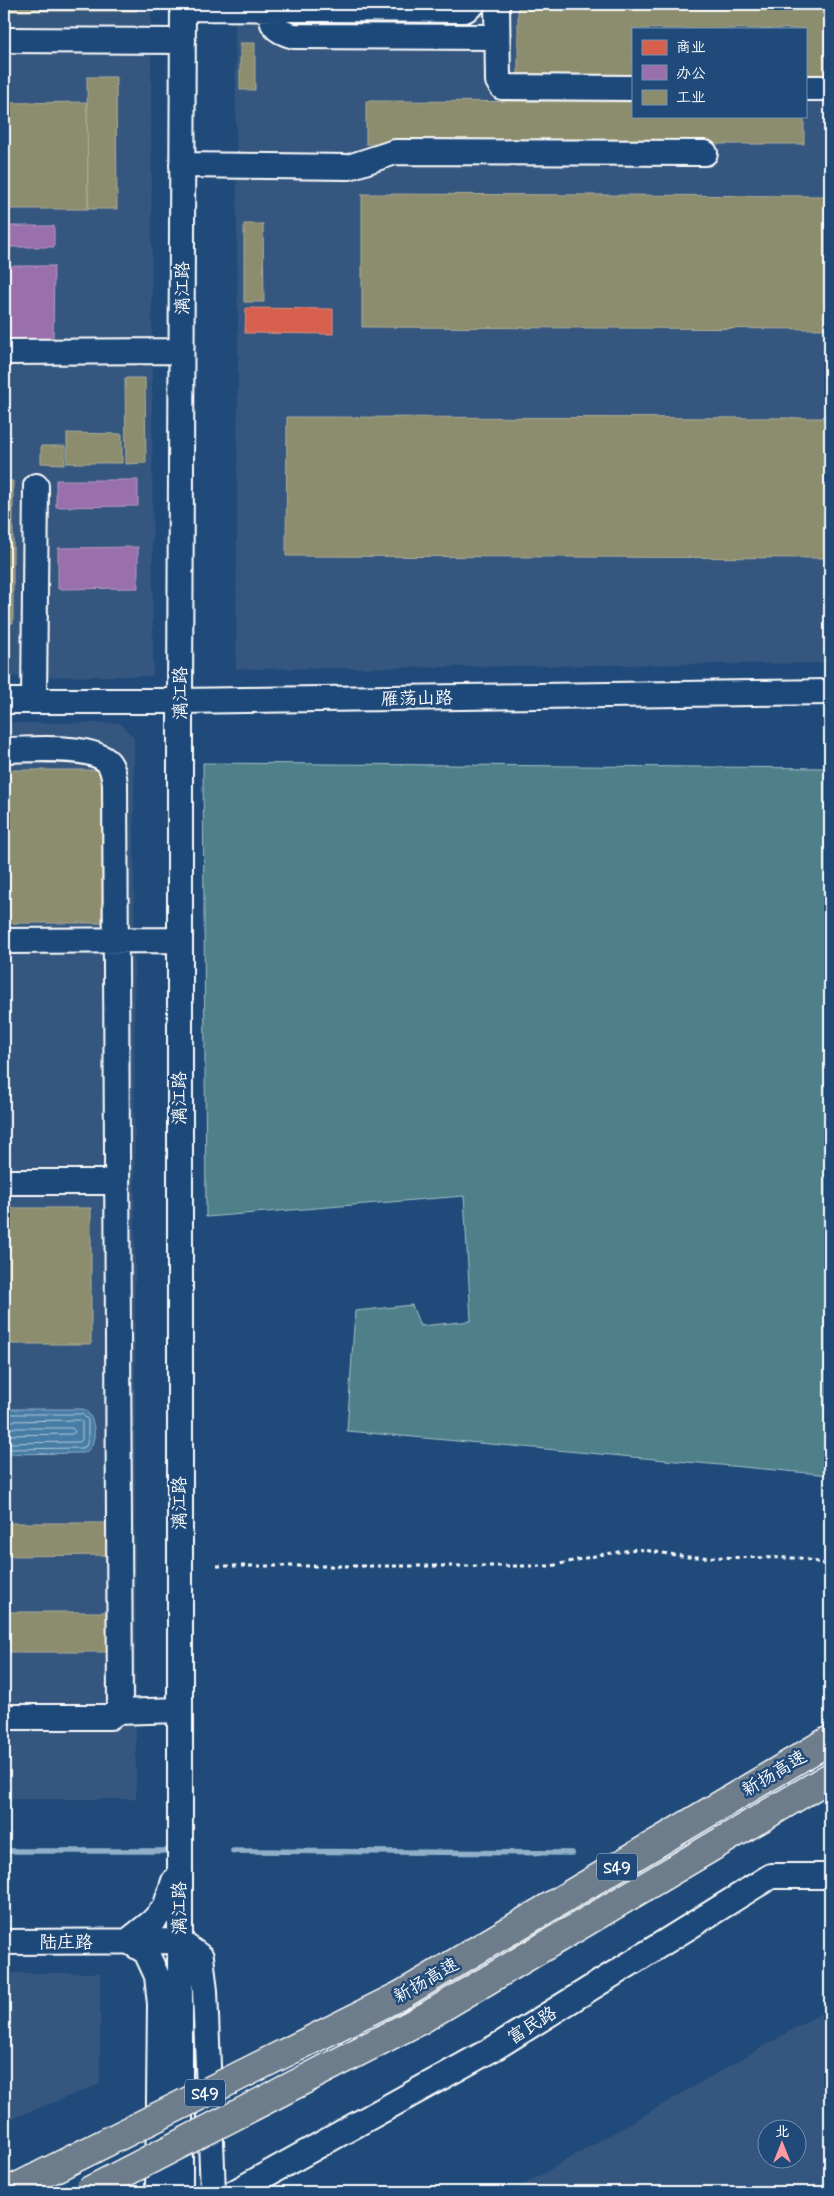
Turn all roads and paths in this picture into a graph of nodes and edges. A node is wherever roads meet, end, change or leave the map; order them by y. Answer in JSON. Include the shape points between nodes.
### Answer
{"nodes":[{"id":1,"x":473,"y":4,"type":"edge"},
{"id":2,"x":497,"y":4,"type":"edge"},
{"id":3,"x":183,"y":6,"type":"edge"},
{"id":4,"x":270,"y":6,"type":"edge"},
{"id":5,"x":497,"y":37,"type":"junction"},
{"id":6,"x":4,"y":40,"type":"edge"},
{"id":7,"x":183,"y":41,"type":"junction"},
{"id":8,"x":632,"y":88,"type":"edge"},
{"id":9,"x":806,"y":88,"type":"edge"},
{"id":10,"x":830,"y":88,"type":"edge"},
{"id":11,"x":705,"y":153,"type":"dead end"},
{"id":12,"x":182,"y":165,"type":"junction"},
{"id":13,"x":182,"y":351,"type":"junction"},
{"id":14,"x":4,"y":352,"type":"edge"},
{"id":15,"x":36,"y":486,"type":"dead end"},
{"id":16,"x":830,"y":692,"type":"edge"},
{"id":17,"x":4,"y":701,"type":"edge"},
{"id":18,"x":34,"y":701,"type":"junction"},
{"id":19,"x":180,"y":701,"type":"junction"},
{"id":20,"x":4,"y":750,"type":"edge"},
{"id":21,"x":115,"y":940,"type":"junction"},
{"id":22,"x":180,"y":940,"type":"junction"},
{"id":23,"x":4,"y":941,"type":"edge"},
{"id":24,"x":4,"y":1182,"type":"edge"},
{"id":25,"x":117,"y":1182,"type":"junction"},
{"id":26,"x":830,"y":1565,"type":"edge"},
{"id":27,"x":217,"y":1566,"type":"dead end"},
{"id":28,"x":179,"y":1710,"type":"junction"},
{"id":29,"x":117,"y":1712,"type":"junction"},
{"id":30,"x":4,"y":1717,"type":"edge"},
{"id":31,"x":830,"y":1740,"type":"edge"},
{"id":32,"x":830,"y":1777,"type":"edge"},
{"id":33,"x":179,"y":1869,"type":"junction"},
{"id":34,"x":830,"y":1876,"type":"edge"},
{"id":35,"x":128,"y":1941,"type":"junction"},
{"id":36,"x":179,"y":1941,"type":"junction"},
{"id":37,"x":4,"y":1942,"type":"edge"},
{"id":38,"x":7,"y":2192,"type":"edge"},
{"id":39,"x":87,"y":2192,"type":"edge"},
{"id":40,"x":158,"y":2192,"type":"edge"},
{"id":41,"x":180,"y":2192,"type":"edge"},
{"id":42,"x":214,"y":2192,"type":"edge"},
{"id":43,"x":235,"y":2192,"type":"edge"}],
"edges":[{"from":1,"to":4,"type":"street","via":[[465,10]]},
{"from":2,"to":5,"type":"street"},
{"from":3,"to":4,"type":"street"},
{"from":3,"to":7,"type":"street","name":"漓江路"},
{"from":4,"to":5,"type":"street","via":[[272,24],[279,33],[294,36]]},
{"from":5,"to":8,"type":"street","via":[[498,81],[502,87]]},
{"from":6,"to":7,"type":"street"},
{"from":7,"to":12,"type":"street","name":"漓江路"},
{"from":9,"to":10,"type":"street"},
{"from":11,"to":12,"type":"street","via":[[395,152],[349,167]]},
{"from":12,"to":13,"type":"street","name":"漓江路"},
{"from":13,"to":14,"type":"street"},
{"from":13,"to":19,"type":"street","name":"漓江路"},
{"from":15,"to":18,"type":"street"},
{"from":16,"to":19,"type":"street","name":"雁荡山路"},
{"from":17,"to":18,"type":"street","name":"雁荡山路"},
{"from":18,"to":19,"type":"street","name":"雁荡山路"},
{"from":19,"to":22,"type":"street","name":"漓江路"},
{"from":20,"to":21,"type":"street","via":[[86,752],[99,755],[108,762],[115,784]]},
{"from":21,"to":22,"type":"street"},
{"from":21,"to":23,"type":"street"},
{"from":21,"to":25,"type":"street"},
{"from":22,"to":28,"type":"street","name":"漓江路"},
{"from":24,"to":25,"type":"street"},
{"from":25,"to":29,"type":"street","via":[[120,1703]]},
{"from":26,"to":27,"type":"path","via":[[800,1558],[688,1557],[637,1549],[551,1566]]},
{"from":28,"to":29,"type":"street"},
{"from":28,"to":33,"type":"street","name":"漓江路"},
{"from":29,"to":30,"type":"street","via":[[110,1717]]},
{"from":31,"to":38,"type":"highway","name":"新扬高速","number":"S49","bridge":true,"via":[[403,1994]]},
{"from":32,"to":39,"type":"highway","name":"新扬高速","number":"S49","bridge":true,"via":[[422,2019]]},
{"from":33,"to":35,"type":"street","via":[[165,1908]]},
{"from":33,"to":36,"type":"street","name":"漓江路"},
{"from":34,"to":43,"type":"street","name":"富民路","via":[[771,1876],[496,2047]]},
{"from":35,"to":36,"type":"street","name":"陆庄路"},
{"from":35,"to":37,"type":"street","name":"陆庄路"},
{"from":35,"to":40,"type":"street","via":[[146,1952],[157,1976],[160,2004]]},
{"from":36,"to":41,"type":"street","name":"漓江路"},
{"from":36,"to":42,"type":"street","via":[[201,1957],[206,1991]]}]}
